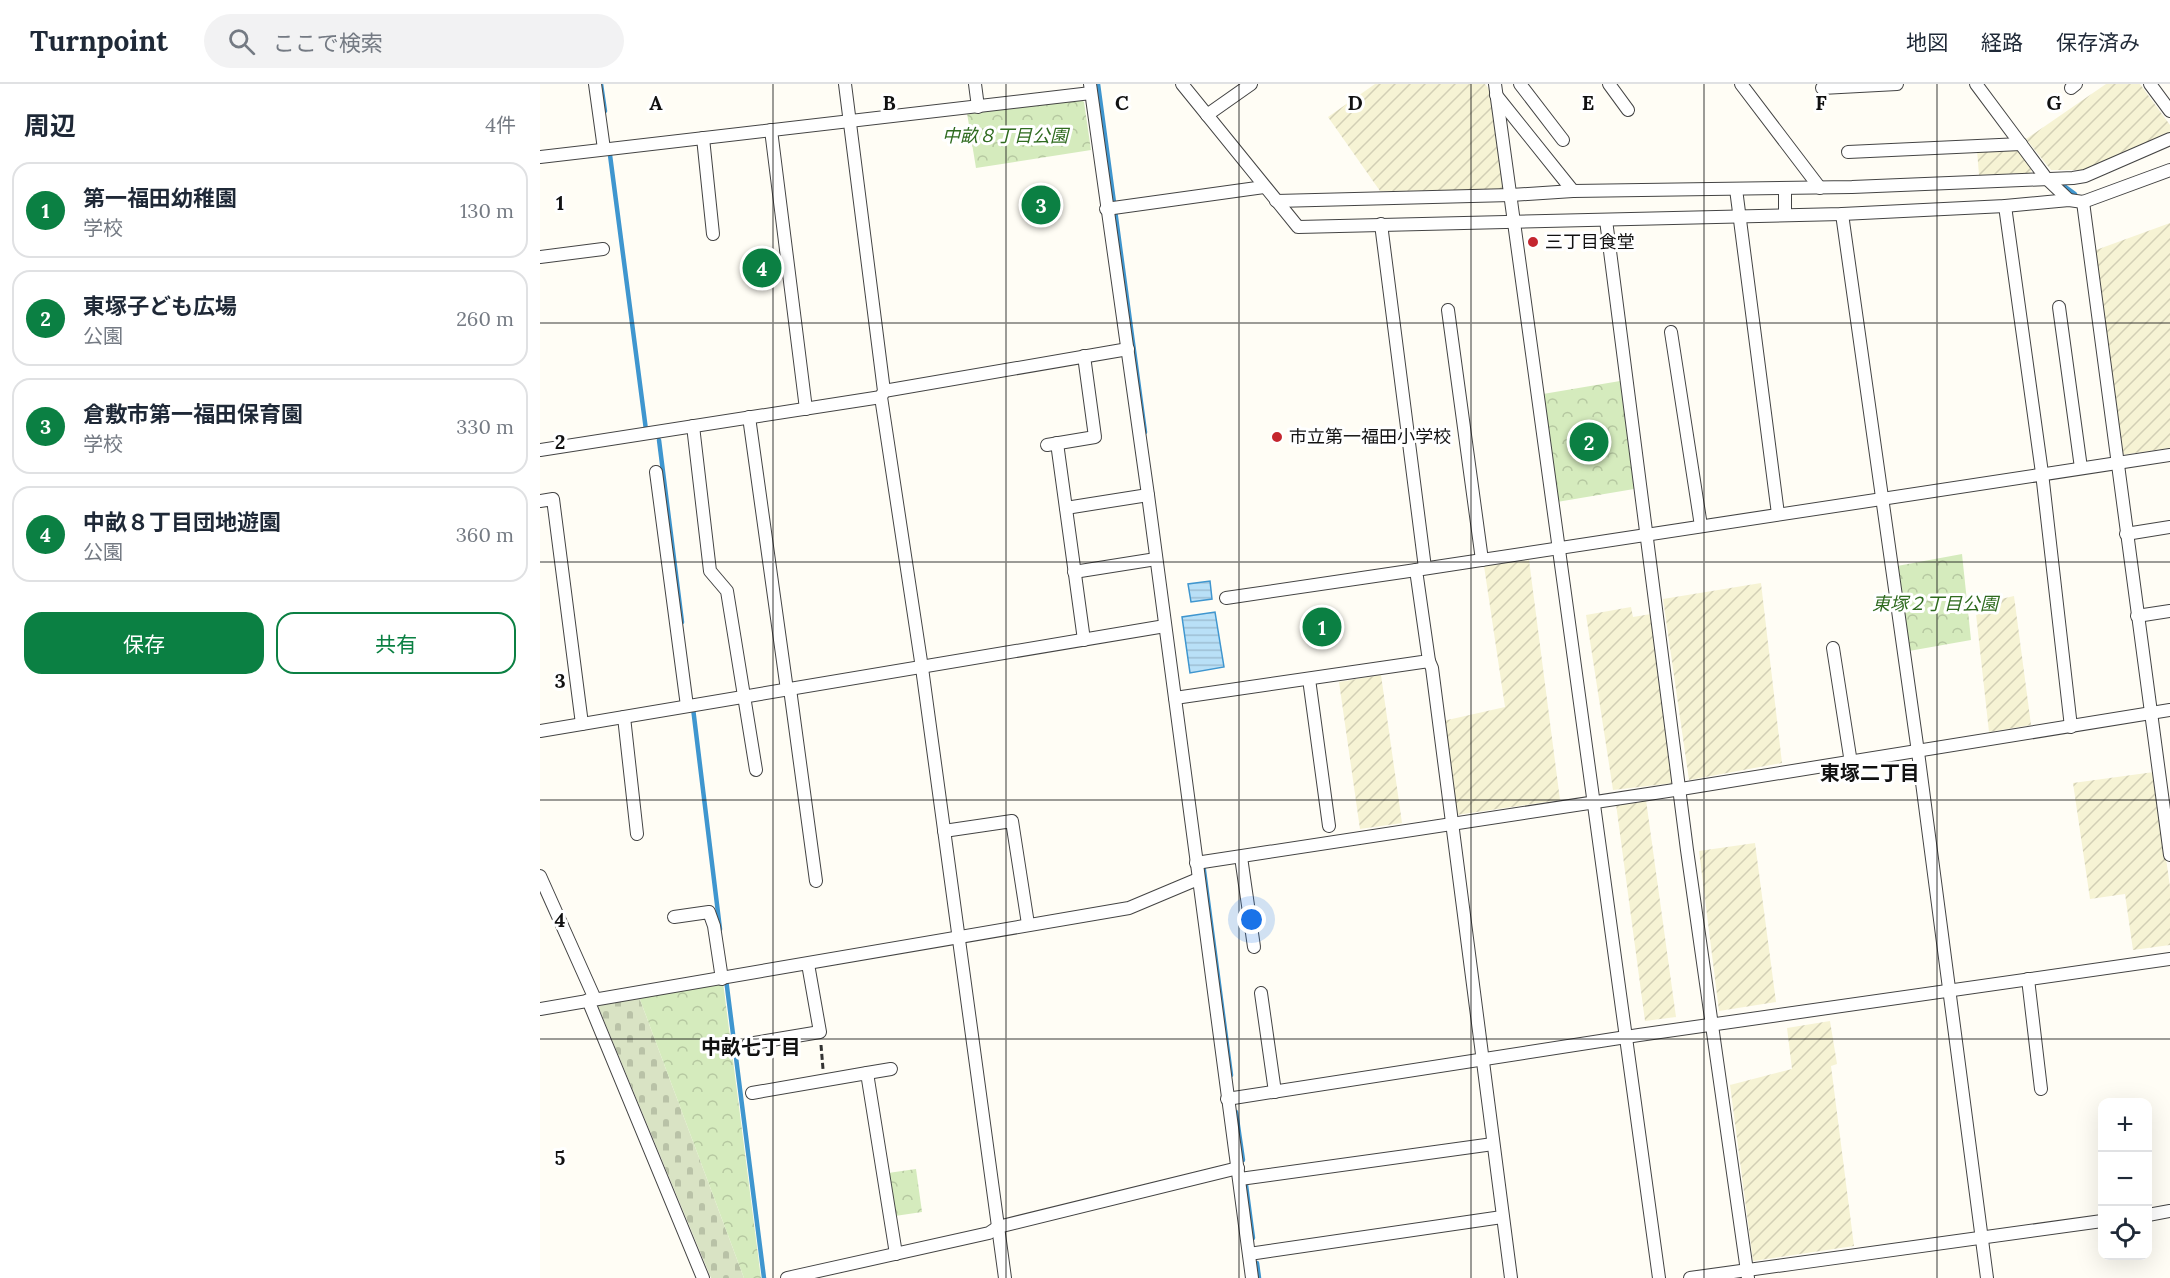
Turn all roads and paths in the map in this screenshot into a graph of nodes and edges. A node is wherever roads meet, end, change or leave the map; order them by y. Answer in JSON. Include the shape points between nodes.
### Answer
{"nodes":[{"id":1,"x":595,"y":84,"type":"edge"},
{"id":2,"x":845,"y":84,"type":"edge"},
{"id":3,"x":975,"y":84,"type":"edge"},
{"id":4,"x":1182,"y":84,"type":"edge"},
{"id":5,"x":1251,"y":84,"type":"edge"},
{"id":6,"x":1489,"y":84,"type":"edge"},
{"id":7,"x":1520,"y":84,"type":"edge"},
{"id":8,"x":1609,"y":84,"type":"edge"},
{"id":9,"x":1741,"y":84,"type":"edge"},
{"id":10,"x":1897,"y":84,"type":"edge"},
{"id":11,"x":1976,"y":84,"type":"edge"},
{"id":12,"x":2150,"y":84,"type":"edge"},
{"id":13,"x":1822,"y":88,"type":"dead end"},
{"id":14,"x":1091,"y":89,"type":"edge"},
{"id":15,"x":1496,"y":89,"type":"edge"},
{"id":16,"x":978,"y":107,"type":"junction"},
{"id":17,"x":1628,"y":110,"type":"dead end"},
{"id":18,"x":2170,"y":111,"type":"edge"},
{"id":19,"x":1207,"y":115,"type":"junction"},
{"id":20,"x":850,"y":120,"type":"junction"},
{"id":21,"x":771,"y":130,"type":"junction"},
{"id":22,"x":703,"y":138,"type":"junction"},
{"id":23,"x":2170,"y":139,"type":"edge"},
{"id":24,"x":1563,"y":140,"type":"dead end"},
{"id":25,"x":2021,"y":144,"type":"junction"},
{"id":26,"x":604,"y":149,"type":"junction"},
{"id":27,"x":1848,"y":152,"type":"dead end"},
{"id":28,"x":540,"y":157,"type":"edge"},
{"id":29,"x":2170,"y":170,"type":"edge"},
{"id":30,"x":2046,"y":178,"type":"junction"},
{"id":31,"x":1264,"y":187,"type":"junction"},
{"id":32,"x":1785,"y":188,"type":"junction"},
{"id":33,"x":1820,"y":188,"type":"junction"},
{"id":34,"x":1736,"y":189,"type":"junction"},
{"id":35,"x":1573,"y":191,"type":"junction"},
{"id":36,"x":1510,"y":195,"type":"junction"},
{"id":37,"x":1276,"y":201,"type":"junction"},
{"id":38,"x":2069,"y":201,"type":"junction"},
{"id":39,"x":2083,"y":202,"type":"junction"},
{"id":40,"x":2005,"y":207,"type":"junction"},
{"id":41,"x":1113,"y":208,"type":"junction"},
{"id":42,"x":1842,"y":214,"type":"junction"},
{"id":43,"x":1785,"y":215,"type":"junction"},
{"id":44,"x":1739,"y":216,"type":"junction"},
{"id":45,"x":1606,"y":219,"type":"junction"},
{"id":46,"x":1514,"y":222,"type":"junction"},
{"id":47,"x":1381,"y":224,"type":"junction"},
{"id":48,"x":713,"y":234,"type":"dead end"},
{"id":49,"x":603,"y":249,"type":"dead end"},
{"id":50,"x":540,"y":256,"type":"edge"},
{"id":51,"x":2059,"y":307,"type":"dead end"},
{"id":52,"x":1448,"y":310,"type":"dead end"},
{"id":53,"x":1671,"y":332,"type":"dead end"},
{"id":54,"x":1128,"y":349,"type":"junction"},
{"id":55,"x":1084,"y":356,"type":"junction"},
{"id":56,"x":883,"y":394,"type":"junction"},
{"id":57,"x":806,"y":409,"type":"junction"},
{"id":58,"x":750,"y":417,"type":"junction"},
{"id":59,"x":693,"y":426,"type":"junction"},
{"id":60,"x":540,"y":450,"type":"edge"},
{"id":61,"x":2170,"y":455,"type":"edge"},
{"id":62,"x":2116,"y":463,"type":"junction"},
{"id":63,"x":2081,"y":468,"type":"junction"},
{"id":64,"x":657,"y":472,"type":"dead end"},
{"id":65,"x":2042,"y":473,"type":"junction"},
{"id":66,"x":1148,"y":495,"type":"junction"},
{"id":67,"x":1881,"y":497,"type":"junction"},
{"id":68,"x":540,"y":501,"type":"edge"},
{"id":69,"x":1066,"y":508,"type":"junction"},
{"id":70,"x":1778,"y":513,"type":"junction"},
{"id":71,"x":1701,"y":526,"type":"junction"},
{"id":72,"x":2170,"y":527,"type":"edge"},
{"id":73,"x":1647,"y":534,"type":"junction"},
{"id":74,"x":2126,"y":534,"type":"junction"},
{"id":75,"x":1558,"y":548,"type":"junction"},
{"id":76,"x":1156,"y":559,"type":"junction"},
{"id":77,"x":1482,"y":560,"type":"junction"},
{"id":78,"x":1420,"y":569,"type":"junction"},
{"id":79,"x":1074,"y":572,"type":"junction"},
{"id":80,"x":1226,"y":598,"type":"dead end"},
{"id":81,"x":2170,"y":611,"type":"edge"},
{"id":82,"x":2137,"y":616,"type":"junction"},
{"id":83,"x":1165,"y":626,"type":"junction"},
{"id":84,"x":1084,"y":640,"type":"junction"},
{"id":85,"x":1833,"y":648,"type":"dead end"},
{"id":86,"x":1429,"y":661,"type":"junction"},
{"id":87,"x":922,"y":668,"type":"junction"},
{"id":88,"x":1310,"y":679,"type":"junction"},
{"id":89,"x":789,"y":690,"type":"junction"},
{"id":90,"x":742,"y":697,"type":"junction"},
{"id":91,"x":1179,"y":698,"type":"junction"},
{"id":92,"x":690,"y":706,"type":"junction"},
{"id":93,"x":2170,"y":710,"type":"edge"},
{"id":94,"x":2150,"y":713,"type":"junction"},
{"id":95,"x":624,"y":717,"type":"junction"},
{"id":96,"x":582,"y":724,"type":"junction"},
{"id":97,"x":2071,"y":727,"type":"junction"},
{"id":98,"x":540,"y":731,"type":"edge"},
{"id":99,"x":1918,"y":752,"type":"junction"},
{"id":100,"x":1851,"y":762,"type":"junction"},
{"id":101,"x":756,"y":770,"type":"dead end"},
{"id":102,"x":1681,"y":789,"type":"junction"},
{"id":103,"x":1593,"y":802,"type":"junction"},
{"id":104,"x":1452,"y":824,"type":"junction"},
{"id":105,"x":1329,"y":826,"type":"dead end"},
{"id":106,"x":944,"y":831,"type":"junction"},
{"id":107,"x":637,"y":834,"type":"dead end"},
{"id":108,"x":2170,"y":855,"type":"edge"},
{"id":109,"x":1241,"y":857,"type":"junction"},
{"id":110,"x":1201,"y":862,"type":"junction"},
{"id":111,"x":540,"y":876,"type":"edge"},
{"id":112,"x":1198,"y":879,"type":"junction"},
{"id":113,"x":816,"y":881,"type":"dead end"},
{"id":114,"x":674,"y":917,"type":"dead end"},
{"id":115,"x":1028,"y":924,"type":"junction"},
{"id":116,"x":957,"y":936,"type":"junction"},
{"id":117,"x":1254,"y":947,"type":"dead end"},
{"id":118,"x":2170,"y":959,"type":"edge"},
{"id":119,"x":808,"y":964,"type":"junction"},
{"id":120,"x":725,"y":978,"type":"junction"},
{"id":121,"x":2028,"y":979,"type":"junction"},
{"id":122,"x":1949,"y":991,"type":"junction"},
{"id":123,"x":1261,"y":993,"type":"dead end"},
{"id":124,"x":592,"y":1000,"type":"junction"},
{"id":125,"x":540,"y":1009,"type":"edge"},
{"id":126,"x":1712,"y":1025,"type":"junction"},
{"id":127,"x":820,"y":1032,"type":"junction"},
{"id":128,"x":1626,"y":1038,"type":"junction"},
{"id":129,"x":748,"y":1044,"type":"dead end"},
{"id":130,"x":1481,"y":1061,"type":"junction"},
{"id":131,"x":891,"y":1069,"type":"dead end"},
{"id":132,"x":867,"y":1073,"type":"junction"},
{"id":133,"x":824,"y":1078,"type":"dead end"},
{"id":134,"x":2041,"y":1089,"type":"dead end"},
{"id":135,"x":1275,"y":1092,"type":"junction"},
{"id":136,"x":752,"y":1093,"type":"dead end"},
{"id":137,"x":1227,"y":1099,"type":"junction"},
{"id":138,"x":1493,"y":1144,"type":"junction"},
{"id":139,"x":1239,"y":1173,"type":"junction"},
{"id":140,"x":2170,"y":1211,"type":"edge"},
{"id":141,"x":2152,"y":1214,"type":"edge"},
{"id":142,"x":1502,"y":1217,"type":"junction"},
{"id":143,"x":2098,"y":1222,"type":"edge"},
{"id":144,"x":998,"y":1227,"type":"junction"},
{"id":145,"x":1982,"y":1239,"type":"junction"},
{"id":146,"x":896,"y":1254,"type":"junction"},
{"id":147,"x":1249,"y":1254,"type":"junction"},
{"id":148,"x":1747,"y":1274,"type":"edge"},
{"id":149,"x":703,"y":1278,"type":"edge"},
{"id":150,"x":787,"y":1278,"type":"edge"},
{"id":151,"x":1005,"y":1278,"type":"edge"},
{"id":152,"x":1252,"y":1278,"type":"edge"},
{"id":153,"x":1511,"y":1278,"type":"edge"},
{"id":154,"x":1659,"y":1278,"type":"edge"},
{"id":155,"x":1690,"y":1278,"type":"edge"},
{"id":156,"x":1987,"y":1278,"type":"edge"}],
"edges":[{"from":1,"to":26,"type":"street"},
{"from":2,"to":20,"type":"street"},
{"from":3,"to":16,"type":"street"},
{"from":4,"to":19,"type":"street"},
{"from":5,"to":19,"type":"street"},
{"from":6,"to":15,"type":"street"},
{"from":7,"to":24,"type":"street"},
{"from":8,"to":17,"type":"street"},
{"from":9,"to":33,"type":"street"},
{"from":10,"to":13,"type":"street"},
{"from":11,"to":25,"type":"street"},
{"from":12,"to":18,"type":"street"},
{"from":14,"to":16,"type":"street"},
{"from":14,"to":41,"type":"street"},
{"from":15,"to":35,"type":"street"},
{"from":15,"to":36,"type":"street"},
{"from":16,"to":20,"type":"street"},
{"from":19,"to":31,"type":"street"},
{"from":20,"to":21,"type":"street"},
{"from":20,"to":56,"type":"street"},
{"from":21,"to":22,"type":"street"},
{"from":21,"to":57,"type":"street"},
{"from":22,"to":26,"type":"street"},
{"from":22,"to":48,"type":"street"},
{"from":23,"to":30,"type":"street","via":[[2085,176]]},
{"from":25,"to":27,"type":"street"},
{"from":25,"to":30,"type":"street"},
{"from":26,"to":28,"type":"street"},
{"from":29,"to":39,"type":"street"},
{"from":30,"to":33,"type":"street"},
{"from":30,"to":38,"type":"street"},
{"from":31,"to":37,"type":"street"},
{"from":31,"to":41,"type":"street"},
{"from":32,"to":33,"type":"street"},
{"from":32,"to":34,"type":"street"},
{"from":32,"to":43,"type":"street"},
{"from":34,"to":35,"type":"street"},
{"from":34,"to":44,"type":"street"},
{"from":35,"to":36,"type":"street"},
{"from":36,"to":37,"type":"street"},
{"from":36,"to":46,"type":"street"},
{"from":37,"to":47,"type":"street","via":[[1298,227]]},
{"from":38,"to":39,"type":"street"},
{"from":38,"to":40,"type":"street"},
{"from":39,"to":62,"type":"street"},
{"from":40,"to":42,"type":"street"},
{"from":40,"to":65,"type":"street"},
{"from":41,"to":54,"type":"street"},
{"from":42,"to":43,"type":"street"},
{"from":42,"to":67,"type":"street"},
{"from":43,"to":44,"type":"street"},
{"from":44,"to":45,"type":"street"},
{"from":44,"to":70,"type":"street"},
{"from":45,"to":46,"type":"street"},
{"from":45,"to":73,"type":"street"},
{"from":46,"to":47,"type":"street"},
{"from":46,"to":75,"type":"street"},
{"from":47,"to":78,"type":"street"},
{"from":49,"to":50,"type":"street"},
{"from":51,"to":63,"type":"street"},
{"from":52,"to":77,"type":"street"},
{"from":53,"to":71,"type":"street"},
{"from":54,"to":55,"type":"street"},
{"from":54,"to":66,"type":"street"},
{"from":55,"to":56,"type":"street"},
{"from":55,"to":69,"type":"street","via":[[1095,437],[1052,444]]},
{"from":56,"to":57,"type":"street"},
{"from":56,"to":87,"type":"street"},
{"from":57,"to":58,"type":"street"},
{"from":58,"to":59,"type":"street"},
{"from":58,"to":89,"type":"street"},
{"from":59,"to":60,"type":"street"},
{"from":59,"to":90,"type":"street","via":[[710,571],[727,591]]},
{"from":61,"to":62,"type":"street"},
{"from":62,"to":63,"type":"street"},
{"from":62,"to":74,"type":"street"},
{"from":63,"to":65,"type":"street"},
{"from":64,"to":92,"type":"street"},
{"from":65,"to":67,"type":"street"},
{"from":65,"to":97,"type":"street"},
{"from":66,"to":69,"type":"street"},
{"from":66,"to":76,"type":"street"},
{"from":67,"to":70,"type":"street"},
{"from":67,"to":99,"type":"street"},
{"from":68,"to":96,"type":"street","via":[[553,499]]},
{"from":69,"to":79,"type":"street"},
{"from":70,"to":71,"type":"street"},
{"from":71,"to":73,"type":"street"},
{"from":72,"to":74,"type":"street"},
{"from":73,"to":75,"type":"street"},
{"from":73,"to":102,"type":"street"},
{"from":74,"to":82,"type":"street"},
{"from":75,"to":77,"type":"street"},
{"from":75,"to":103,"type":"street"},
{"from":76,"to":79,"type":"street"},
{"from":76,"to":83,"type":"street"},
{"from":77,"to":78,"type":"street"},
{"from":78,"to":80,"type":"street"},
{"from":78,"to":86,"type":"street"},
{"from":79,"to":84,"type":"street"},
{"from":81,"to":82,"type":"street"},
{"from":82,"to":94,"type":"street"},
{"from":83,"to":84,"type":"street"},
{"from":83,"to":91,"type":"street"},
{"from":84,"to":87,"type":"street"},
{"from":85,"to":100,"type":"street"},
{"from":86,"to":88,"type":"street"},
{"from":86,"to":104,"type":"street"},
{"from":87,"to":89,"type":"street"},
{"from":87,"to":106,"type":"street"},
{"from":88,"to":91,"type":"street"},
{"from":88,"to":105,"type":"street"},
{"from":89,"to":90,"type":"street"},
{"from":89,"to":113,"type":"street"},
{"from":90,"to":92,"type":"street"},
{"from":90,"to":101,"type":"street"},
{"from":91,"to":110,"type":"street"},
{"from":92,"to":95,"type":"street"},
{"from":93,"to":94,"type":"street"},
{"from":94,"to":97,"type":"street"},
{"from":94,"to":108,"type":"street"},
{"from":95,"to":96,"type":"street"},
{"from":95,"to":107,"type":"street"},
{"from":96,"to":98,"type":"street"},
{"from":97,"to":99,"type":"street"},
{"from":99,"to":100,"type":"street"},
{"from":99,"to":122,"type":"street"},
{"from":100,"to":102,"type":"street"},
{"from":102,"to":103,"type":"street"},
{"from":102,"to":126,"type":"street"},
{"from":103,"to":104,"type":"street"},
{"from":103,"to":128,"type":"street"},
{"from":104,"to":109,"type":"street"},
{"from":104,"to":130,"type":"street"},
{"from":106,"to":115,"type":"street","via":[[1012,821]]},
{"from":106,"to":116,"type":"street"},
{"from":109,"to":110,"type":"street"},
{"from":109,"to":117,"type":"street"},
{"from":110,"to":112,"type":"street"},
{"from":111,"to":124,"type":"street"},
{"from":112,"to":115,"type":"street","via":[[1129,908]]},
{"from":112,"to":137,"type":"street"},
{"from":114,"to":120,"type":"street","via":[[709,912]]},
{"from":115,"to":116,"type":"street"},
{"from":116,"to":119,"type":"street"},
{"from":116,"to":144,"type":"street"},
{"from":118,"to":121,"type":"street"},
{"from":119,"to":120,"type":"street"},
{"from":119,"to":127,"type":"street"},
{"from":120,"to":124,"type":"street"},
{"from":121,"to":122,"type":"street"},
{"from":121,"to":134,"type":"street"},
{"from":122,"to":126,"type":"street"},
{"from":122,"to":145,"type":"street"},
{"from":123,"to":135,"type":"street"},
{"from":124,"to":125,"type":"street"},
{"from":124,"to":149,"type":"street"},
{"from":126,"to":128,"type":"street"},
{"from":126,"to":148,"type":"street"},
{"from":127,"to":129,"type":"street"},
{"from":127,"to":133,"type":"path"},
{"from":128,"to":130,"type":"street"},
{"from":128,"to":154,"type":"street"},
{"from":130,"to":135,"type":"street"},
{"from":130,"to":138,"type":"street"},
{"from":131,"to":132,"type":"street"},
{"from":132,"to":136,"type":"street"},
{"from":132,"to":146,"type":"street"},
{"from":135,"to":137,"type":"street"},
{"from":137,"to":139,"type":"street"},
{"from":138,"to":139,"type":"street"},
{"from":138,"to":142,"type":"street"},
{"from":139,"to":144,"type":"street"},
{"from":139,"to":147,"type":"street"},
{"from":140,"to":141,"type":"street"},
{"from":142,"to":147,"type":"street"},
{"from":142,"to":153,"type":"street"},
{"from":143,"to":145,"type":"street"},
{"from":144,"to":146,"type":"street","via":[[989,1233]]},
{"from":144,"to":151,"type":"street"},
{"from":145,"to":148,"type":"street"},
{"from":145,"to":156,"type":"street"},
{"from":146,"to":150,"type":"street"},
{"from":147,"to":152,"type":"street"},
{"from":148,"to":155,"type":"street"}]}
